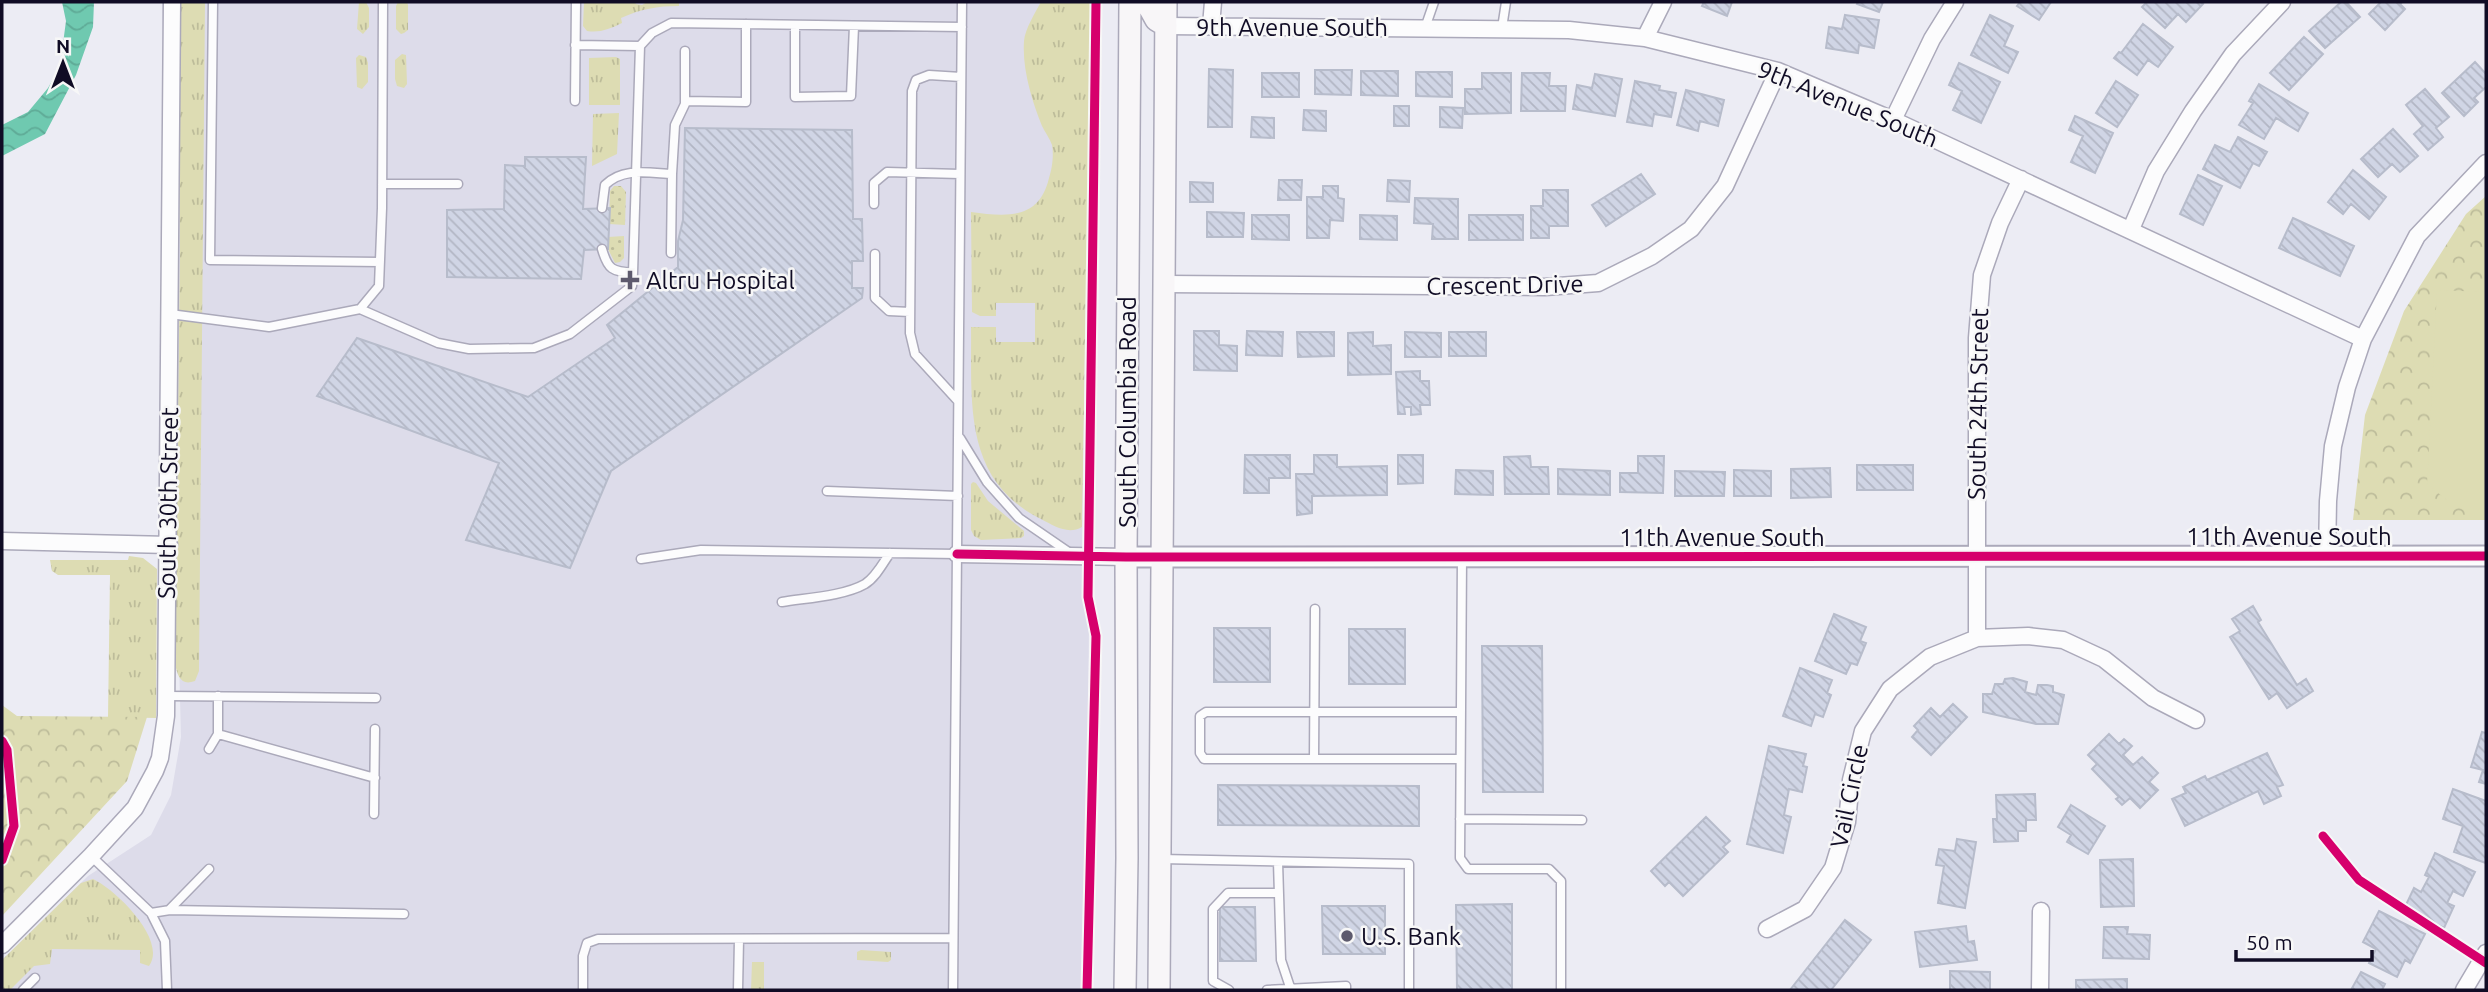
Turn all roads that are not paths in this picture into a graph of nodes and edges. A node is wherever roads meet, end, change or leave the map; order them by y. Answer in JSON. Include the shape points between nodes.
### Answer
{"nodes":[{"id":1,"x":172,"y":2,"type":"edge"},
{"id":2,"x":213,"y":2,"type":"edge"},
{"id":3,"x":383,"y":2,"type":"edge"},
{"id":4,"x":576,"y":2,"type":"edge"},
{"id":5,"x":962,"y":2,"type":"edge"},
{"id":6,"x":1130,"y":2,"type":"edge"},
{"id":7,"x":1146,"y":2,"type":"edge"},
{"id":8,"x":1166,"y":2,"type":"edge"},
{"id":9,"x":1213,"y":2,"type":"edge"},
{"id":10,"x":1434,"y":2,"type":"edge"},
{"id":11,"x":1506,"y":2,"type":"edge"},
{"id":12,"x":1663,"y":2,"type":"edge"},
{"id":13,"x":1955,"y":2,"type":"edge"},
{"id":14,"x":2282,"y":2,"type":"edge"},
{"id":15,"x":746,"y":24,"type":"junction"},
{"id":16,"x":795,"y":25,"type":"junction"},
{"id":17,"x":854,"y":26,"type":"junction"},
{"id":18,"x":1166,"y":26,"type":"junction"},
{"id":19,"x":1211,"y":26,"type":"junction"},
{"id":20,"x":962,"y":27,"type":"junction"},
{"id":21,"x":1425,"y":28,"type":"junction"},
{"id":22,"x":1502,"y":28,"type":"junction"},
{"id":23,"x":1645,"y":38,"type":"junction"},
{"id":24,"x":575,"y":45,"type":"junction"},
{"id":25,"x":639,"y":46,"type":"junction"},
{"id":26,"x":685,"y":51,"type":"dead end"},
{"id":27,"x":1778,"y":71,"type":"junction"},
{"id":28,"x":961,"y":77,"type":"junction"},
{"id":29,"x":575,"y":101,"type":"dead end"},
{"id":30,"x":685,"y":101,"type":"junction"},
{"id":31,"x":1894,"y":120,"type":"junction"},
{"id":32,"x":2486,"y":163,"type":"edge"},
{"id":33,"x":911,"y":171,"type":"junction"},
{"id":34,"x":635,"y":172,"type":"junction"},
{"id":35,"x":672,"y":174,"type":"junction"},
{"id":36,"x":960,"y":174,"type":"junction"},
{"id":37,"x":2021,"y":179,"type":"junction"},
{"id":38,"x":383,"y":184,"type":"junction"},
{"id":39,"x":458,"y":184,"type":"dead end"},
{"id":40,"x":874,"y":204,"type":"dead end"},
{"id":41,"x":602,"y":208,"type":"dead end"},
{"id":42,"x":2131,"y":229,"type":"junction"},
{"id":43,"x":602,"y":250,"type":"dead end"},
{"id":44,"x":671,"y":253,"type":"dead end"},
{"id":45,"x":875,"y":254,"type":"dead end"},
{"id":46,"x":380,"y":262,"type":"junction"},
{"id":47,"x":633,"y":273,"type":"junction"},
{"id":48,"x":1165,"y":284,"type":"junction"},
{"id":49,"x":360,"y":309,"type":"junction"},
{"id":50,"x":910,"y":312,"type":"junction"},
{"id":51,"x":170,"y":314,"type":"junction"},
{"id":52,"x":2363,"y":339,"type":"junction"},
{"id":53,"x":958,"y":401,"type":"junction"},
{"id":54,"x":958,"y":435,"type":"junction"},
{"id":55,"x":827,"y":491,"type":"dead end"},
{"id":56,"x":958,"y":496,"type":"junction"},
{"id":57,"x":2,"y":541,"type":"edge"},
{"id":58,"x":169,"y":545,"type":"junction"},
{"id":59,"x":890,"y":553,"type":"junction"},
{"id":60,"x":957,"y":554,"type":"junction"},
{"id":61,"x":1976,"y":555,"type":"junction"},
{"id":62,"x":2327,"y":555,"type":"junction"},
{"id":63,"x":2486,"y":555,"type":"edge"},
{"id":64,"x":1075,"y":556,"type":"junction"},
{"id":65,"x":1462,"y":556,"type":"junction"},
{"id":66,"x":1126,"y":557,"type":"junction"},
{"id":67,"x":1162,"y":557,"type":"junction"},
{"id":68,"x":641,"y":559,"type":"dead end"},
{"id":69,"x":782,"y":603,"type":"dead end"},
{"id":70,"x":1315,"y":609,"type":"dead end"},
{"id":71,"x":1976,"y":638,"type":"junction"},
{"id":72,"x":166,"y":696,"type":"junction"},
{"id":73,"x":218,"y":696,"type":"junction"},
{"id":74,"x":376,"y":698,"type":"dead end"},
{"id":75,"x":1314,"y":712,"type":"junction"},
{"id":76,"x":1461,"y":712,"type":"junction"},
{"id":77,"x":2196,"y":720,"type":"dead end"},
{"id":78,"x":375,"y":729,"type":"dead end"},
{"id":79,"x":218,"y":734,"type":"junction"},
{"id":80,"x":209,"y":749,"type":"dead end"},
{"id":81,"x":1314,"y":759,"type":"junction"},
{"id":82,"x":1460,"y":759,"type":"junction"},
{"id":83,"x":375,"y":778,"type":"junction"},
{"id":84,"x":374,"y":814,"type":"dead end"},
{"id":85,"x":1460,"y":819,"type":"junction"},
{"id":86,"x":1582,"y":820,"type":"dead end"},
{"id":87,"x":91,"y":856,"type":"junction"},
{"id":88,"x":1161,"y":859,"type":"junction"},
{"id":89,"x":1278,"y":862,"type":"junction"},
{"id":90,"x":209,"y":869,"type":"dead end"},
{"id":91,"x":1279,"y":893,"type":"junction"},
{"id":92,"x":169,"y":910,"type":"junction"},
{"id":93,"x":2041,"y":911,"type":"dead end"},
{"id":94,"x":151,"y":913,"type":"junction"},
{"id":95,"x":404,"y":914,"type":"dead end"},
{"id":96,"x":1767,"y":929,"type":"dead end"},
{"id":97,"x":953,"y":938,"type":"junction"},
{"id":98,"x":739,"y":939,"type":"junction"},
{"id":99,"x":2,"y":945,"type":"edge"},
{"id":100,"x":2486,"y":953,"type":"edge"},
{"id":101,"x":35,"y":978,"type":"dead end"},
{"id":102,"x":1291,"y":989,"type":"edge"},
{"id":103,"x":23,"y":990,"type":"edge"},
{"id":104,"x":167,"y":990,"type":"edge"},
{"id":105,"x":583,"y":990,"type":"edge"},
{"id":106,"x":738,"y":990,"type":"edge"},
{"id":107,"x":953,"y":990,"type":"edge"},
{"id":108,"x":1125,"y":990,"type":"edge"},
{"id":109,"x":1159,"y":990,"type":"edge"},
{"id":110,"x":1229,"y":990,"type":"edge"},
{"id":111,"x":1266,"y":990,"type":"edge"},
{"id":112,"x":1346,"y":990,"type":"edge"},
{"id":113,"x":1409,"y":990,"type":"edge"},
{"id":114,"x":1560,"y":990,"type":"edge"},
{"id":115,"x":2040,"y":990,"type":"edge"},
{"id":116,"x":2464,"y":990,"type":"edge"}],
"edges":[{"from":1,"to":51,"type":"street","name":"South 30th Street"},
{"from":2,"to":46,"type":"lane","via":[[210,260]]},
{"from":3,"to":38,"type":"lane"},
{"from":4,"to":24,"type":"lane"},
{"from":5,"to":20,"type":"lane"},
{"from":6,"to":66,"type":"main road","name":"South Columbia Road"},
{"from":7,"to":18,"type":"main road","via":[[1156,20]]},
{"from":8,"to":18,"type":"main road","name":"South Columbia Road"},
{"from":9,"to":19,"type":"street"},
{"from":10,"to":21,"type":"lane"},
{"from":11,"to":22,"type":"lane"},
{"from":12,"to":23,"type":"street"},
{"from":13,"to":31,"type":"street"},
{"from":14,"to":42,"type":"street","via":[[2233,54],[2193,111],[2156,171]]},
{"from":15,"to":16,"type":"lane"},
{"from":15,"to":25,"type":"lane","via":[[671,23]]},
{"from":15,"to":30,"type":"lane","via":[[746,102]]},
{"from":16,"to":17,"type":"lane"},
{"from":16,"to":17,"type":"lane","via":[[795,97],[851,96]]},
{"from":17,"to":20,"type":"lane"},
{"from":18,"to":19,"type":"street","name":"9th Avenue South"},
{"from":18,"to":48,"type":"main road","name":"South Columbia Road"},
{"from":19,"to":21,"type":"street","name":"9th Avenue South"},
{"from":20,"to":28,"type":"lane"},
{"from":21,"to":22,"type":"street","name":"9th Avenue South"},
{"from":22,"to":23,"type":"street","name":"9th Avenue South"},
{"from":23,"to":27,"type":"street","name":"9th Avenue South"},
{"from":24,"to":25,"type":"lane"},
{"from":24,"to":29,"type":"lane"},
{"from":25,"to":34,"type":"lane"},
{"from":26,"to":30,"type":"lane"},
{"from":27,"to":31,"type":"street","name":"9th Avenue South"},
{"from":27,"to":48,"type":"street","name":"Crescent Drive","via":[[1725,186],[1691,229],[1652,256],[1598,283],[1545,287]]},
{"from":28,"to":33,"type":"lane","via":[[929,75],[916,80]]},
{"from":28,"to":36,"type":"lane"},
{"from":30,"to":35,"type":"lane","via":[[675,125]]},
{"from":31,"to":37,"type":"street","name":"9th Avenue South"},
{"from":32,"to":52,"type":"street","via":[[2417,236]]},
{"from":33,"to":36,"type":"lane"},
{"from":33,"to":40,"type":"lane","via":[[887,172],[874,183]]},
{"from":33,"to":50,"type":"lane"},
{"from":34,"to":35,"type":"lane"},
{"from":34,"to":41,"type":"lane","via":[[620,174],[605,185]]},
{"from":34,"to":47,"type":"lane"},
{"from":35,"to":44,"type":"lane"},
{"from":36,"to":53,"type":"lane"},
{"from":37,"to":42,"type":"street","name":"9th Avenue South"},
{"from":37,"to":61,"type":"street","name":"South 24th Street","via":[[1982,275],[1977,338]]},
{"from":38,"to":39,"type":"lane"},
{"from":38,"to":46,"type":"lane"},
{"from":42,"to":52,"type":"street","name":"9th Avenue South"},
{"from":43,"to":47,"type":"lane","via":[[614,271]]},
{"from":45,"to":50,"type":"lane","via":[[875,298],[889,312]]},
{"from":46,"to":49,"type":"lane","via":[[379,286]]},
{"from":47,"to":49,"type":"lane","via":[[632,286],[570,334],[534,348],[469,349],[438,343]]},
{"from":48,"to":67,"type":"main road","name":"South Columbia Road"},
{"from":49,"to":51,"type":"lane","via":[[269,327]]},
{"from":50,"to":53,"type":"lane","via":[[915,354]]},
{"from":51,"to":58,"type":"street","name":"South 30th Street"},
{"from":52,"to":62,"type":"street","via":[[2333,446]]},
{"from":53,"to":54,"type":"lane"},
{"from":54,"to":56,"type":"lane"},
{"from":54,"to":64,"type":"lane","via":[[987,482],[1019,518]]},
{"from":55,"to":56,"type":"lane"},
{"from":56,"to":60,"type":"lane"},
{"from":57,"to":58,"type":"street"},
{"from":58,"to":72,"type":"street","name":"South 30th Street"},
{"from":59,"to":60,"type":"lane"},
{"from":59,"to":68,"type":"lane","via":[[701,550]]},
{"from":59,"to":69,"type":"lane","via":[[865,584]]},
{"from":60,"to":64,"type":"street","name":"11th Avenue South"},
{"from":60,"to":97,"type":"lane"},
{"from":61,"to":62,"type":"street","name":"11th Avenue South"},
{"from":61,"to":65,"type":"street","name":"11th Avenue South"},
{"from":61,"to":71,"type":"street","name":"South 24th Street"},
{"from":62,"to":63,"type":"street","name":"11th Avenue South"},
{"from":64,"to":66,"type":"street","name":"11th Avenue South"},
{"from":65,"to":67,"type":"street","name":"11th Avenue South"},
{"from":65,"to":76,"type":"lane"},
{"from":66,"to":67,"type":"street","name":"11th Avenue South"},
{"from":66,"to":108,"type":"main road","name":"South Columbia Road"},
{"from":67,"to":88,"type":"main road","name":"South Columbia Road"},
{"from":70,"to":75,"type":"lane"},
{"from":71,"to":77,"type":"street","name":"Vail Circle","via":[[2063,640],[2104,659],[2153,698]]},
{"from":71,"to":96,"type":"street","name":"Vail Circle","via":[[1930,657],[1890,690],[1863,731],[1847,822],[1833,868],[1805,909]]},
{"from":72,"to":73,"type":"lane"},
{"from":72,"to":87,"type":"street","name":"South 30th Street","via":[[155,771],[135,807]]},
{"from":73,"to":74,"type":"lane"},
{"from":73,"to":79,"type":"lane"},
{"from":75,"to":76,"type":"lane"},
{"from":75,"to":81,"type":"lane"},
{"from":75,"to":81,"type":"lane","via":[[1206,712],[1200,716],[1204,759]]},
{"from":76,"to":82,"type":"lane"},
{"from":78,"to":83,"type":"lane"},
{"from":79,"to":80,"type":"lane"},
{"from":79,"to":83,"type":"lane"},
{"from":81,"to":82,"type":"lane"},
{"from":82,"to":85,"type":"lane"},
{"from":83,"to":84,"type":"lane"},
{"from":85,"to":86,"type":"lane"},
{"from":85,"to":114,"type":"lane","via":[[1460,858],[1468,869],[1549,869],[1560,881]]},
{"from":87,"to":94,"type":"lane"},
{"from":87,"to":99,"type":"street","name":"South 30th Street"},
{"from":88,"to":89,"type":"lane"},
{"from":88,"to":109,"type":"main road","name":"South Columbia Road"},
{"from":89,"to":91,"type":"lane"},
{"from":89,"to":113,"type":"lane","via":[[1409,864]]},
{"from":90,"to":92,"type":"lane"},
{"from":91,"to":102,"type":"lane","via":[[1281,960]]},
{"from":91,"to":110,"type":"lane","via":[[1228,893],[1213,909],[1213,981]]},
{"from":92,"to":94,"type":"lane"},
{"from":92,"to":95,"type":"lane"},
{"from":93,"to":115,"type":"street"},
{"from":94,"to":104,"type":"lane","via":[[165,941]]},
{"from":97,"to":98,"type":"lane"},
{"from":97,"to":107,"type":"lane"},
{"from":98,"to":105,"type":"lane","via":[[598,939],[587,943],[583,956]]},
{"from":98,"to":106,"type":"lane"},
{"from":100,"to":116,"type":"street"},
{"from":101,"to":103,"type":"lane"},
{"from":102,"to":111,"type":"lane"},
{"from":102,"to":112,"type":"lane","via":[[1346,986]]}]}
